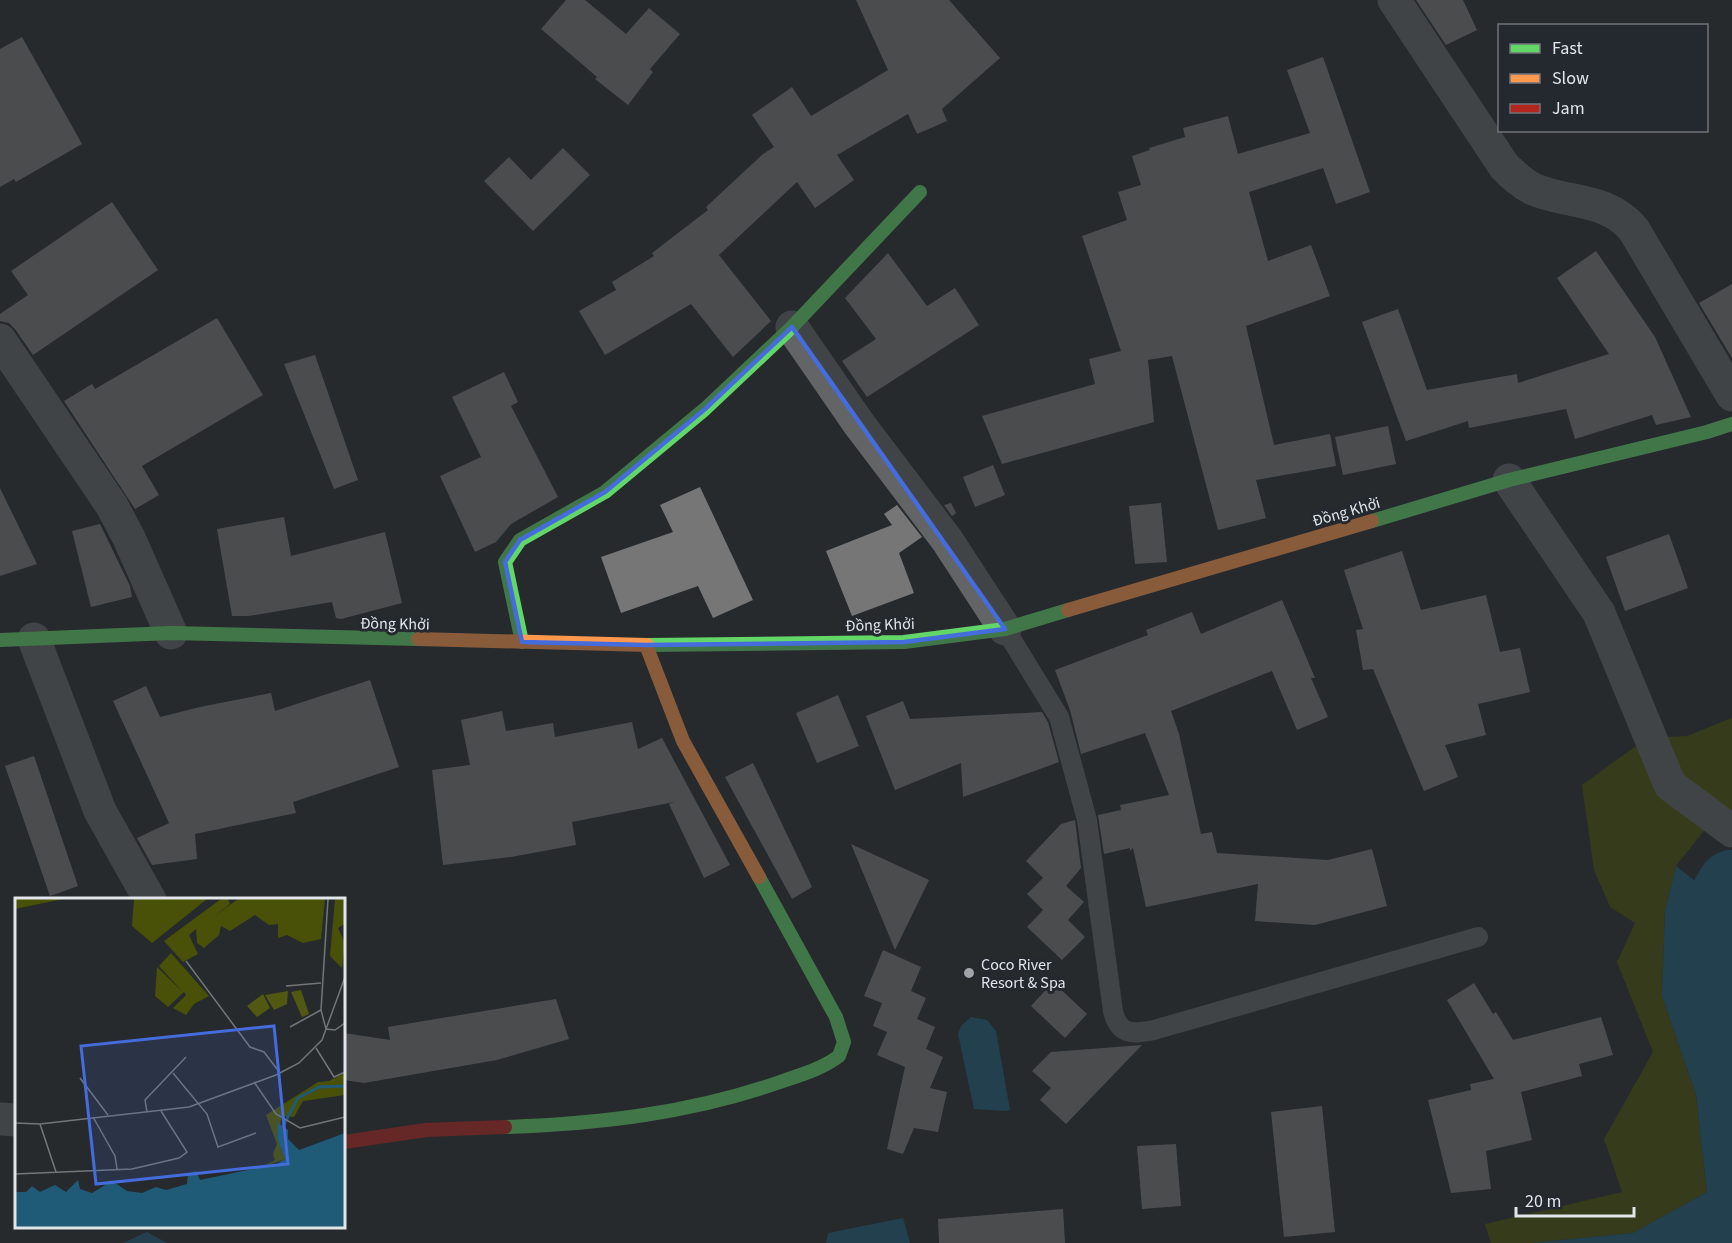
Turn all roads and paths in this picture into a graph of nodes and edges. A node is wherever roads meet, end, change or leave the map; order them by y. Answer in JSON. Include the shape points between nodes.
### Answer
{"nodes":[{"id":1,"x":1394,"y":0,"type":"edge"},
{"id":2,"x":920,"y":192,"type":"dead end"},
{"id":3,"x":792,"y":327,"type":"junction"},
{"id":4,"x":0,"y":340,"type":"edge"},
{"id":5,"x":1732,"y":395,"type":"edge"},
{"id":6,"x":1732,"y":424,"type":"edge"},
{"id":7,"x":1509,"y":480,"type":"junction"},
{"id":8,"x":1005,"y":629,"type":"junction"},
{"id":9,"x":171,"y":633,"type":"junction"},
{"id":10,"x":34,"y":639,"type":"junction"},
{"id":11,"x":0,"y":640,"type":"edge"},
{"id":12,"x":522,"y":642,"type":"junction"},
{"id":13,"x":646,"y":645,"type":"junction"},
{"id":14,"x":1732,"y":831,"type":"edge"},
{"id":15,"x":149,"y":898,"type":"edge"},
{"id":16,"x":1478,"y":937,"type":"dead end"},
{"id":17,"x":0,"y":1119,"type":"edge"},
{"id":18,"x":15,"y":1120,"type":"edge"},
{"id":19,"x":345,"y":1142,"type":"edge"}],
"edges":[{"from":1,"to":5,"type":"street","via":[[1504,166],[1520,182],[1535,190],[1610,210],[1625,219]]},
{"from":2,"to":3,"type":"street"},
{"from":3,"to":8,"type":"street","via":[[946,540]]},
{"from":3,"to":12,"type":"street","via":[[705,409],[606,492],[520,540],[505,562]]},
{"from":4,"to":9,"type":"street","via":[[112,506]]},
{"from":6,"to":7,"type":"street","name":"Đồng Khởi"},
{"from":7,"to":8,"type":"street","name":"Đồng Khởi"},
{"from":7,"to":14,"type":"street","via":[[1599,613],[1670,785]]},
{"from":8,"to":13,"type":"street","name":"Đồng Khởi","via":[[904,642]]},
{"from":8,"to":16,"type":"lane","via":[[1059,717],[1087,820],[1113,1011],[1123,1029],[1154,1030]]},
{"from":9,"to":10,"type":"street","name":"Đồng Khởi"},
{"from":9,"to":12,"type":"street","name":"Đồng Khởi"},
{"from":10,"to":11,"type":"street","name":"Đồng Khởi"},
{"from":10,"to":15,"type":"street","via":[[100,811]]},
{"from":12,"to":13,"type":"street","name":"Đồng Khởi"},
{"from":13,"to":19,"type":"street","via":[[683,741],[836,1017],[843,1049],[835,1059],[766,1087],[660,1114],[575,1124],[435,1129]]},
{"from":17,"to":18,"type":"street"}]}
